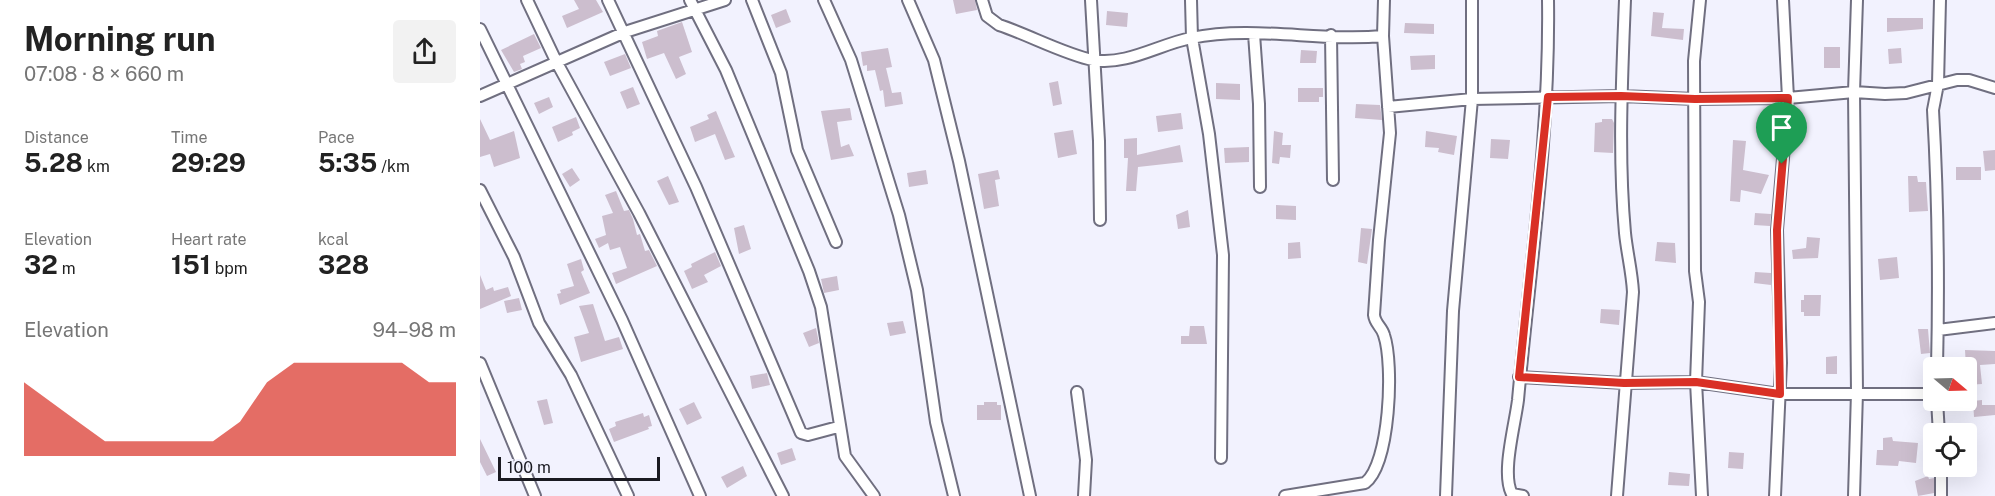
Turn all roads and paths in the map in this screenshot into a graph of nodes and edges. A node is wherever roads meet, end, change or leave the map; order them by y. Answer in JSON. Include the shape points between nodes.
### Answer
{"nodes":[{"id":1,"x":527,"y":0,"type":"edge"},
{"id":2,"x":608,"y":0,"type":"edge"},
{"id":3,"x":725,"y":0,"type":"edge"},
{"id":4,"x":752,"y":0,"type":"edge"},
{"id":5,"x":824,"y":0,"type":"edge"},
{"id":6,"x":908,"y":0,"type":"edge"},
{"id":7,"x":982,"y":0,"type":"edge"},
{"id":8,"x":1091,"y":0,"type":"edge"},
{"id":9,"x":1191,"y":0,"type":"edge"},
{"id":10,"x":1384,"y":0,"type":"edge"},
{"id":11,"x":1472,"y":0,"type":"edge"},
{"id":12,"x":1548,"y":0,"type":"edge"},
{"id":13,"x":1625,"y":0,"type":"edge"},
{"id":14,"x":1700,"y":0,"type":"edge"},
{"id":15,"x":1783,"y":0,"type":"edge"},
{"id":16,"x":1857,"y":0,"type":"edge"},
{"id":17,"x":1940,"y":0,"type":"edge"},
{"id":18,"x":692,"y":5,"type":"edge"},
{"id":19,"x":480,"y":29,"type":"edge"},
{"id":20,"x":625,"y":32,"type":"junction"},
{"id":21,"x":1254,"y":34,"type":"junction"},
{"id":22,"x":1331,"y":35,"type":"junction"},
{"id":23,"x":1383,"y":36,"type":"junction"},
{"id":24,"x":1192,"y":38,"type":"junction"},
{"id":25,"x":1094,"y":60,"type":"junction"},
{"id":26,"x":556,"y":61,"type":"junction"},
{"id":27,"x":506,"y":83,"type":"junction"},
{"id":28,"x":1938,"y":84,"type":"junction"},
{"id":29,"x":1995,"y":88,"type":"edge"},
{"id":30,"x":1854,"y":92,"type":"junction"},
{"id":31,"x":480,"y":96,"type":"edge"},
{"id":32,"x":1621,"y":96,"type":"junction"},
{"id":33,"x":1548,"y":97,"type":"junction"},
{"id":34,"x":1788,"y":98,"type":"junction"},
{"id":35,"x":1472,"y":99,"type":"junction"},
{"id":36,"x":1695,"y":99,"type":"junction"},
{"id":37,"x":1388,"y":107,"type":"junction"},
{"id":38,"x":1333,"y":180,"type":"dead end"},
{"id":39,"x":1260,"y":187,"type":"dead end"},
{"id":40,"x":480,"y":190,"type":"edge"},
{"id":41,"x":1100,"y":220,"type":"dead end"},
{"id":42,"x":836,"y":242,"type":"dead end"},
{"id":43,"x":1995,"y":323,"type":"edge"},
{"id":44,"x":1938,"y":330,"type":"junction"},
{"id":45,"x":1937,"y":357,"type":"edge"},
{"id":46,"x":480,"y":363,"type":"edge"},
{"id":47,"x":1519,"y":377,"type":"junction"},
{"id":48,"x":1696,"y":382,"type":"junction"},
{"id":49,"x":1624,"y":383,"type":"junction"},
{"id":50,"x":1077,"y":392,"type":"dead end"},
{"id":51,"x":1857,"y":392,"type":"junction"},
{"id":52,"x":1780,"y":394,"type":"junction"},
{"id":53,"x":1923,"y":394,"type":"edge"},
{"id":54,"x":838,"y":427,"type":"junction"},
{"id":55,"x":1221,"y":458,"type":"dead end"},
{"id":56,"x":1941,"y":477,"type":"edge"},
{"id":57,"x":535,"y":496,"type":"edge"},
{"id":58,"x":628,"y":496,"type":"edge"},
{"id":59,"x":700,"y":496,"type":"edge"},
{"id":60,"x":783,"y":496,"type":"edge"},
{"id":61,"x":874,"y":496,"type":"edge"},
{"id":62,"x":954,"y":496,"type":"edge"},
{"id":63,"x":1030,"y":496,"type":"edge"},
{"id":64,"x":1084,"y":496,"type":"edge"},
{"id":65,"x":1285,"y":496,"type":"edge"},
{"id":66,"x":1446,"y":496,"type":"edge"},
{"id":67,"x":1523,"y":496,"type":"edge"},
{"id":68,"x":1617,"y":496,"type":"edge"},
{"id":69,"x":1702,"y":496,"type":"edge"},
{"id":70,"x":1775,"y":496,"type":"edge"},
{"id":71,"x":1854,"y":496,"type":"edge"},
{"id":72,"x":1941,"y":496,"type":"edge"}],
"edges":[{"from":1,"to":26,"type":"street"},
{"from":2,"to":20,"type":"street"},
{"from":3,"to":18,"type":"street"},
{"from":4,"to":42,"type":"street","via":[[781,73],[797,150]]},
{"from":5,"to":62,"type":"street","via":[[851,60],[899,215],[916,290],[936,422]]},
{"from":6,"to":63,"type":"street","via":[[934,60],[959,161]]},
{"from":7,"to":25,"type":"street","via":[[987,16],[999,25]]},
{"from":8,"to":25,"type":"street"},
{"from":9,"to":24,"type":"street"},
{"from":10,"to":23,"type":"street"},
{"from":11,"to":35,"type":"street"},
{"from":12,"to":33,"type":"street"},
{"from":13,"to":32,"type":"street"},
{"from":14,"to":36,"type":"street"},
{"from":15,"to":34,"type":"street"},
{"from":16,"to":30,"type":"street"},
{"from":17,"to":28,"type":"street"},
{"from":18,"to":20,"type":"street"},
{"from":18,"to":54,"type":"street","via":[[726,70],[809,271],[821,307]]},
{"from":19,"to":27,"type":"street"},
{"from":20,"to":26,"type":"street"},
{"from":20,"to":54,"type":"street","via":[[801,433],[808,435]]},
{"from":21,"to":22,"type":"street"},
{"from":21,"to":24,"type":"street"},
{"from":21,"to":39,"type":"street"},
{"from":22,"to":23,"type":"street","via":[[1351,39]]},
{"from":22,"to":38,"type":"street"},
{"from":23,"to":37,"type":"street"},
{"from":24,"to":25,"type":"street","via":[[1131,57]]},
{"from":24,"to":55,"type":"street","via":[[1209,134],[1223,255]]},
{"from":25,"to":41,"type":"street"},
{"from":26,"to":27,"type":"street"},
{"from":26,"to":60,"type":"street","via":[[639,213]]},
{"from":27,"to":31,"type":"street"},
{"from":27,"to":59,"type":"street","via":[[622,320]]},
{"from":28,"to":29,"type":"street","via":[[1969,80]]},
{"from":28,"to":30,"type":"street","via":[[1906,93]]},
{"from":28,"to":44,"type":"street","via":[[1933,110],[1940,274]]},
{"from":30,"to":34,"type":"street"},
{"from":30,"to":51,"type":"street"},
{"from":32,"to":33,"type":"street"},
{"from":32,"to":36,"type":"street"},
{"from":32,"to":49,"type":"street","via":[[1625,235],[1633,292]]},
{"from":33,"to":35,"type":"street"},
{"from":33,"to":47,"type":"street"},
{"from":34,"to":36,"type":"street"},
{"from":34,"to":52,"type":"street","via":[[1777,230]]},
{"from":35,"to":37,"type":"street"},
{"from":35,"to":66,"type":"street","via":[[1453,311]]},
{"from":36,"to":48,"type":"street","via":[[1695,271],[1699,302]]},
{"from":37,"to":65,"type":"street","via":[[1390,133],[1374,315],[1384,335],[1390,403],[1382,447],[1373,474],[1365,483]]},
{"from":40,"to":58,"type":"street","via":[[514,257],[539,323],[571,375]]},
{"from":43,"to":44,"type":"street"},
{"from":44,"to":45,"type":"street"},
{"from":46,"to":57,"type":"street"},
{"from":47,"to":49,"type":"street"},
{"from":47,"to":67,"type":"street","via":[[1507,480],[1512,494]]},
{"from":48,"to":49,"type":"street"},
{"from":48,"to":52,"type":"street"},
{"from":48,"to":69,"type":"street"},
{"from":49,"to":68,"type":"street"},
{"from":50,"to":64,"type":"street","via":[[1086,460]]},
{"from":51,"to":52,"type":"street"},
{"from":51,"to":53,"type":"street"},
{"from":51,"to":71,"type":"street"},
{"from":52,"to":70,"type":"street"},
{"from":54,"to":61,"type":"street","via":[[844,456]]},
{"from":56,"to":72,"type":"street"}]}
